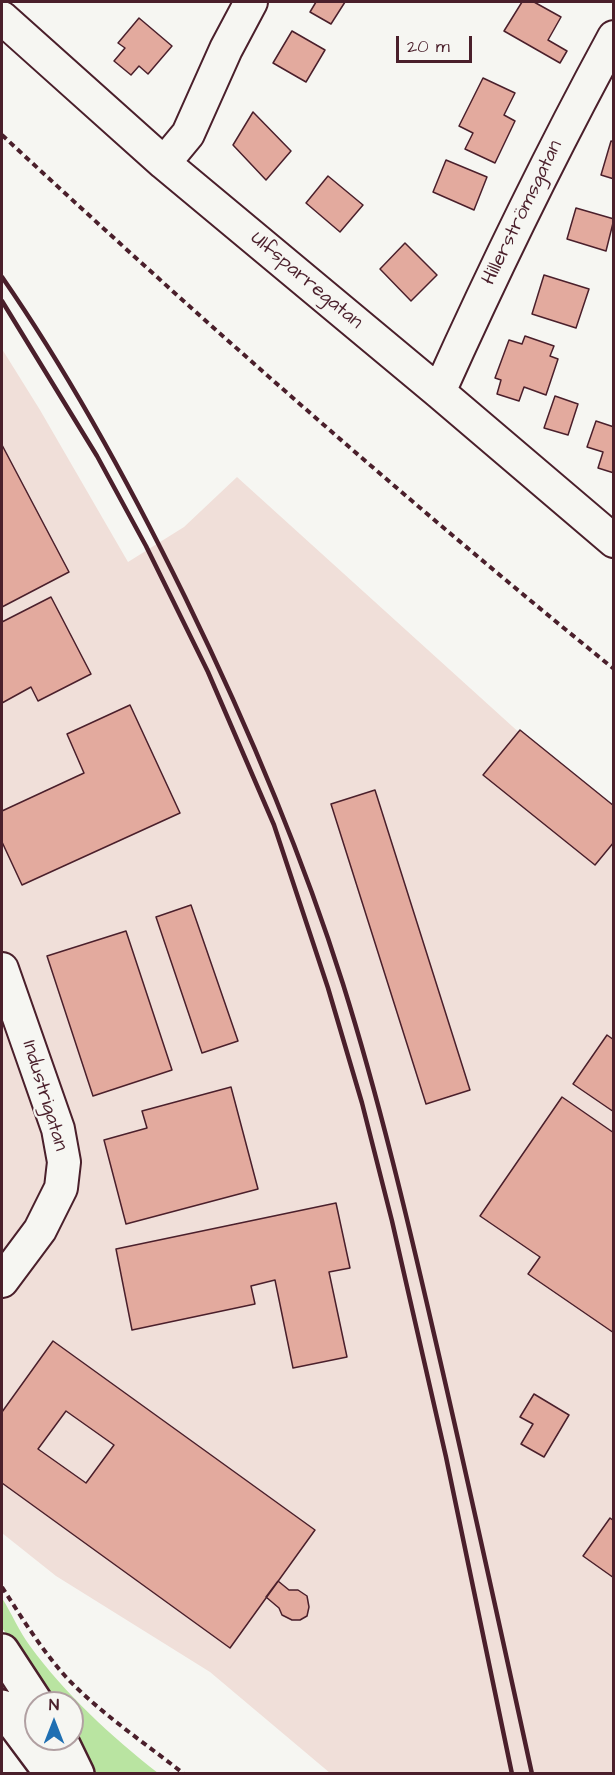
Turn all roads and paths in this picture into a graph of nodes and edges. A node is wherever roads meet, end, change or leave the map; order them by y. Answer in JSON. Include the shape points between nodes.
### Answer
{"nodes":[{"id":1,"x":251,"y":2,"type":"edge"},
{"id":2,"x":2,"y":18,"type":"edge"},
{"id":3,"x":614,"y":37,"type":"edge"},
{"id":4,"x":2,"y":135,"type":"edge"},
{"id":5,"x":164,"y":163,"type":"junction"},
{"id":6,"x":439,"y":392,"type":"junction"},
{"id":7,"x":614,"y":541,"type":"edge"},
{"id":8,"x":614,"y":669,"type":"edge"},
{"id":9,"x":2,"y":969,"type":"edge"},
{"id":10,"x":2,"y":1281,"type":"edge"},
{"id":11,"x":2,"y":1587,"type":"edge"},
{"id":12,"x":2,"y":1651,"type":"edge"},
{"id":13,"x":28,"y":1691,"type":"edge"},
{"id":14,"x":2,"y":1707,"type":"edge"},
{"id":15,"x":66,"y":1751,"type":"edge"},
{"id":16,"x":52,"y":1773,"type":"edge"},
{"id":17,"x":77,"y":1773,"type":"edge"},
{"id":18,"x":184,"y":1773,"type":"edge"}],
"edges":[{"from":1,"to":5,"type":"street","via":[[188,134]]},
{"from":2,"to":5,"type":"street","name":"Ulfsparregatan"},
{"from":3,"to":6,"type":"street","name":"Hillerströmsgatan","via":[[490,279]]},
{"from":4,"to":8,"type":"path","via":[[340,438]]},
{"from":5,"to":6,"type":"street","name":"Ulfsparregatan"},
{"from":6,"to":7,"type":"street","name":"Ulfsparregatan"},
{"from":9,"to":10,"type":"street","name":"Industrigatan","via":[[58,1129],[64,1162],[61,1188],[40,1230]]},
{"from":11,"to":18,"type":"path","via":[[37,1642],[68,1678],[97,1706]]},
{"from":12,"to":13,"type":"main road"},
{"from":14,"to":16,"type":"main road"},
{"from":15,"to":17,"type":"main road"}]}
